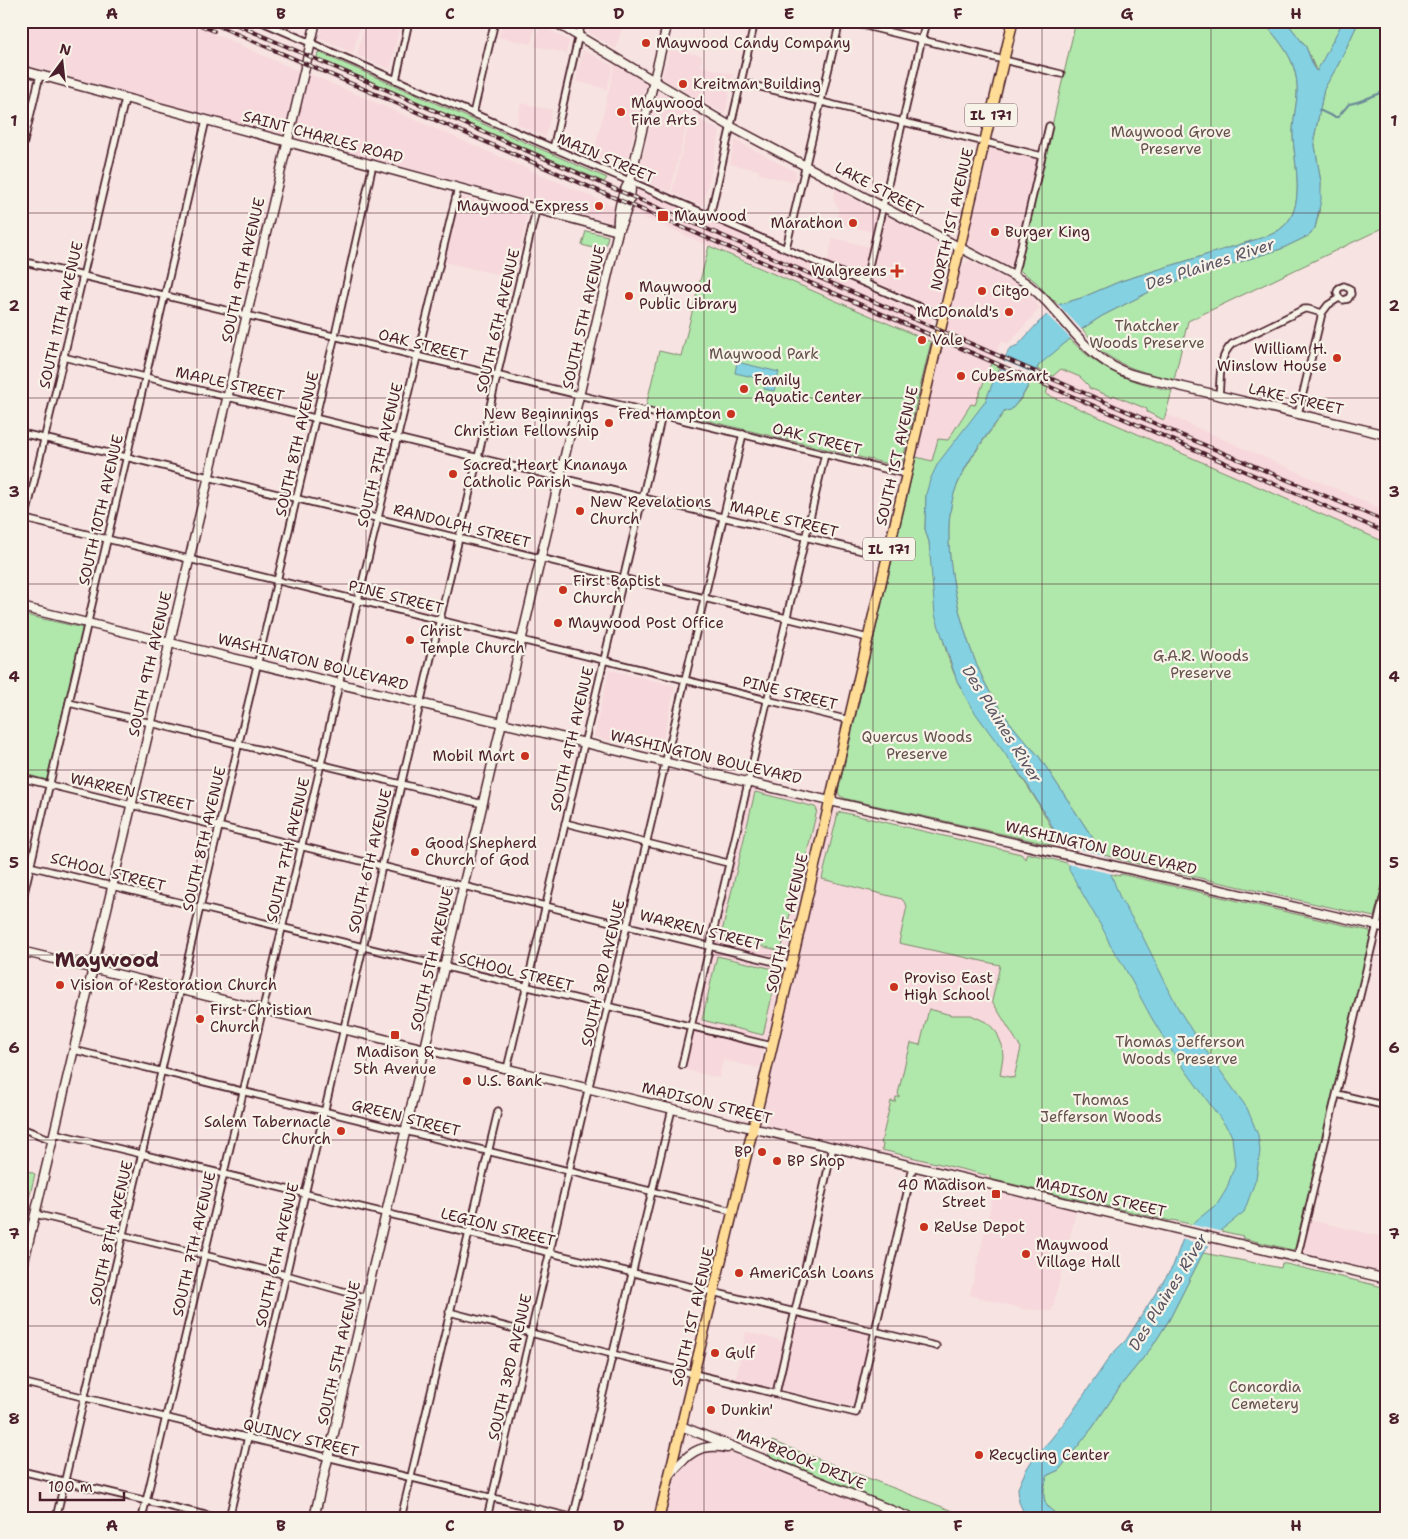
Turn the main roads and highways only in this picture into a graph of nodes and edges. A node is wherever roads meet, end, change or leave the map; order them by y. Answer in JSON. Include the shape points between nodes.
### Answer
{"nodes":[{"id":1,"x":1013,"y":21,"type":"edge"},
{"id":2,"x":939,"y":335,"type":"joint"},
{"id":3,"x":659,"y":1518,"type":"edge"}],
"edges":[{"from":1,"to":2,"type":"main road","name":"NORTH 1ST AVENUE","number":"IL 171"},
{"from":2,"to":3,"type":"main road","name":"SOUTH 1ST AVENUE","number":"IL 171"}]}
